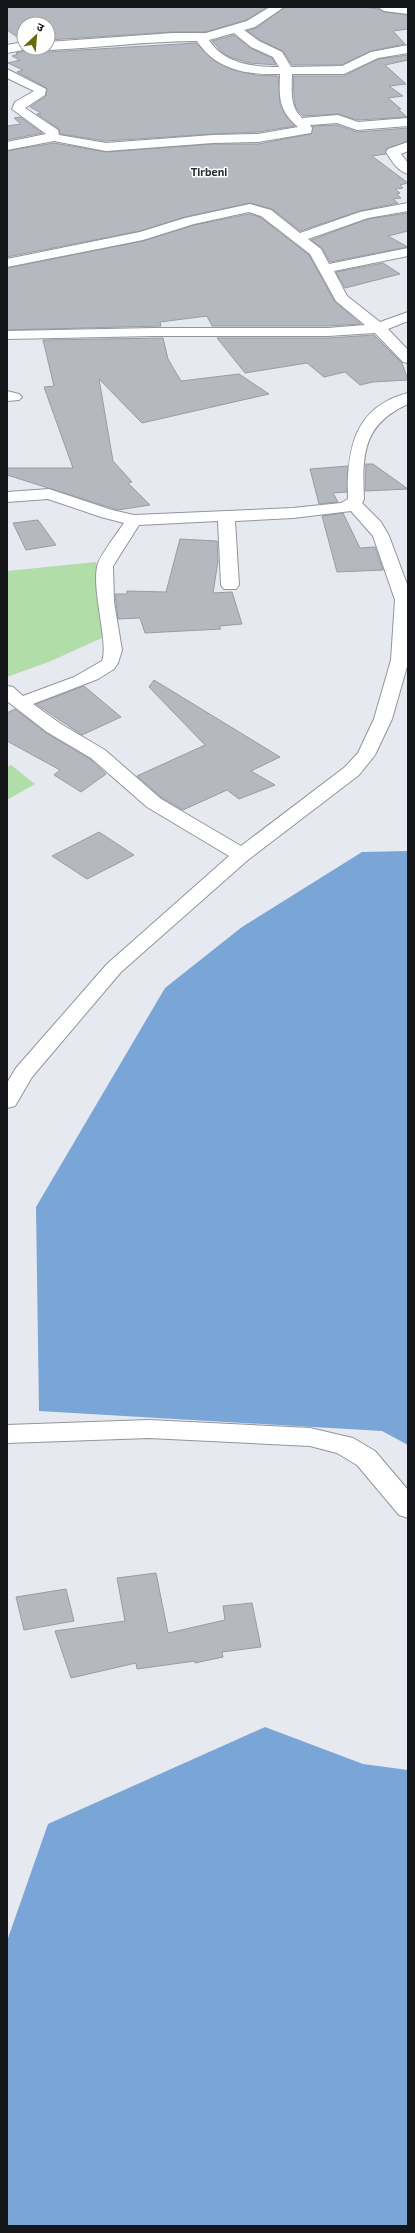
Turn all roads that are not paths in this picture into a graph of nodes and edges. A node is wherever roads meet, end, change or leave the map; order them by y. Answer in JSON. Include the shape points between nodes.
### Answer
{"nodes":[{"id":1,"x":278,"y":7,"type":"edge"},
{"id":2,"x":384,"y":7,"type":"edge"},
{"id":3,"x":408,"y":10,"type":"edge"},
{"id":4,"x":236,"y":29,"type":"junction"},
{"id":5,"x":201,"y":38,"type":"junction"},
{"id":6,"x":56,"y":46,"type":"edge"},
{"id":7,"x":408,"y":49,"type":"edge"},
{"id":8,"x":286,"y":72,"type":"junction"},
{"id":9,"x":7,"y":73,"type":"edge"},
{"id":10,"x":299,"y":122,"type":"junction"},
{"id":11,"x":408,"y":122,"type":"edge"},
{"id":12,"x":52,"y":137,"type":"junction"},
{"id":13,"x":7,"y":146,"type":"edge"},
{"id":14,"x":408,"y":146,"type":"edge"},
{"id":15,"x":408,"y":170,"type":"edge"},
{"id":16,"x":408,"y":207,"type":"edge"},
{"id":17,"x":298,"y":238,"type":"junction"},
{"id":18,"x":408,"y":252,"type":"edge"},
{"id":19,"x":7,"y":263,"type":"edge"},
{"id":20,"x":325,"y":269,"type":"junction"},
{"id":21,"x":408,"y":316,"type":"edge"},
{"id":22,"x":378,"y":328,"type":"junction"},
{"id":23,"x":7,"y":335,"type":"edge"},
{"id":24,"x":408,"y":359,"type":"edge"},
{"id":25,"x":408,"y":398,"type":"edge"},
{"id":26,"x":7,"y":497,"type":"edge"},
{"id":27,"x":353,"y":504,"type":"junction"},
{"id":28,"x":226,"y":516,"type":"junction"},
{"id":29,"x":134,"y":520,"type":"junction"},
{"id":30,"x":230,"y":586,"type":"dead end"},
{"id":31,"x":13,"y":697,"type":"edge"},
{"id":32,"x":242,"y":855,"type":"junction"},
{"id":33,"x":7,"y":1101,"type":"edge"},
{"id":34,"x":7,"y":1434,"type":"edge"},
{"id":35,"x":408,"y":1508,"type":"edge"}],
"edges":[{"from":1,"to":4,"type":"street","via":[[251,24]]},
{"from":2,"to":3,"type":"street"},
{"from":4,"to":5,"type":"street"},
{"from":4,"to":8,"type":"street","via":[[256,44],[279,56]]},
{"from":5,"to":6,"type":"street","via":[[173,37]]},
{"from":5,"to":8,"type":"street","via":[[209,50],[240,68]]},
{"from":7,"to":8,"type":"street","via":[[375,55],[344,70]]},
{"from":8,"to":10,"type":"street","via":[[285,103]]},
{"from":9,"to":12,"type":"street","via":[[40,89],[42,92],[22,102],[18,109],[52,131]]},
{"from":10,"to":11,"type":"street","via":[[338,119],[357,126]]},
{"from":10,"to":12,"type":"street","via":[[306,130],[267,138],[97,146]]},
{"from":12,"to":13,"type":"street"},
{"from":14,"to":15,"type":"street","via":[[393,152],[398,162]]},
{"from":16,"to":17,"type":"street","via":[[365,215]]},
{"from":17,"to":19,"type":"street","via":[[266,213],[250,208],[190,221],[143,236]]},
{"from":17,"to":20,"type":"street","via":[[316,252]]},
{"from":18,"to":20,"type":"street"},
{"from":20,"to":22,"type":"street","via":[[341,298]]},
{"from":21,"to":22,"type":"street"},
{"from":22,"to":23,"type":"street","via":[[328,332]]},
{"from":22,"to":24,"type":"street"},
{"from":25,"to":27,"type":"street","via":[[384,409],[362,435],[355,468],[356,500]]},
{"from":26,"to":29,"type":"street","via":[[49,494],[107,514]]},
{"from":27,"to":28,"type":"street","via":[[335,510]]},
{"from":27,"to":32,"type":"street","via":[[381,536],[402,590],[404,600],[398,672],[383,719],[361,763]]},
{"from":28,"to":29,"type":"street"},
{"from":28,"to":30,"type":"street"},
{"from":29,"to":31,"type":"street","via":[[104,566],[105,602],[113,650],[109,664],[65,686]]},
{"from":31,"to":32,"type":"street","via":[[54,728],[98,754],[154,803]]},
{"from":32,"to":33,"type":"street","via":[[114,968],[24,1073]]},
{"from":34,"to":35,"type":"street","via":[[149,1429],[310,1437],[344,1445],[366,1458]]}]}
